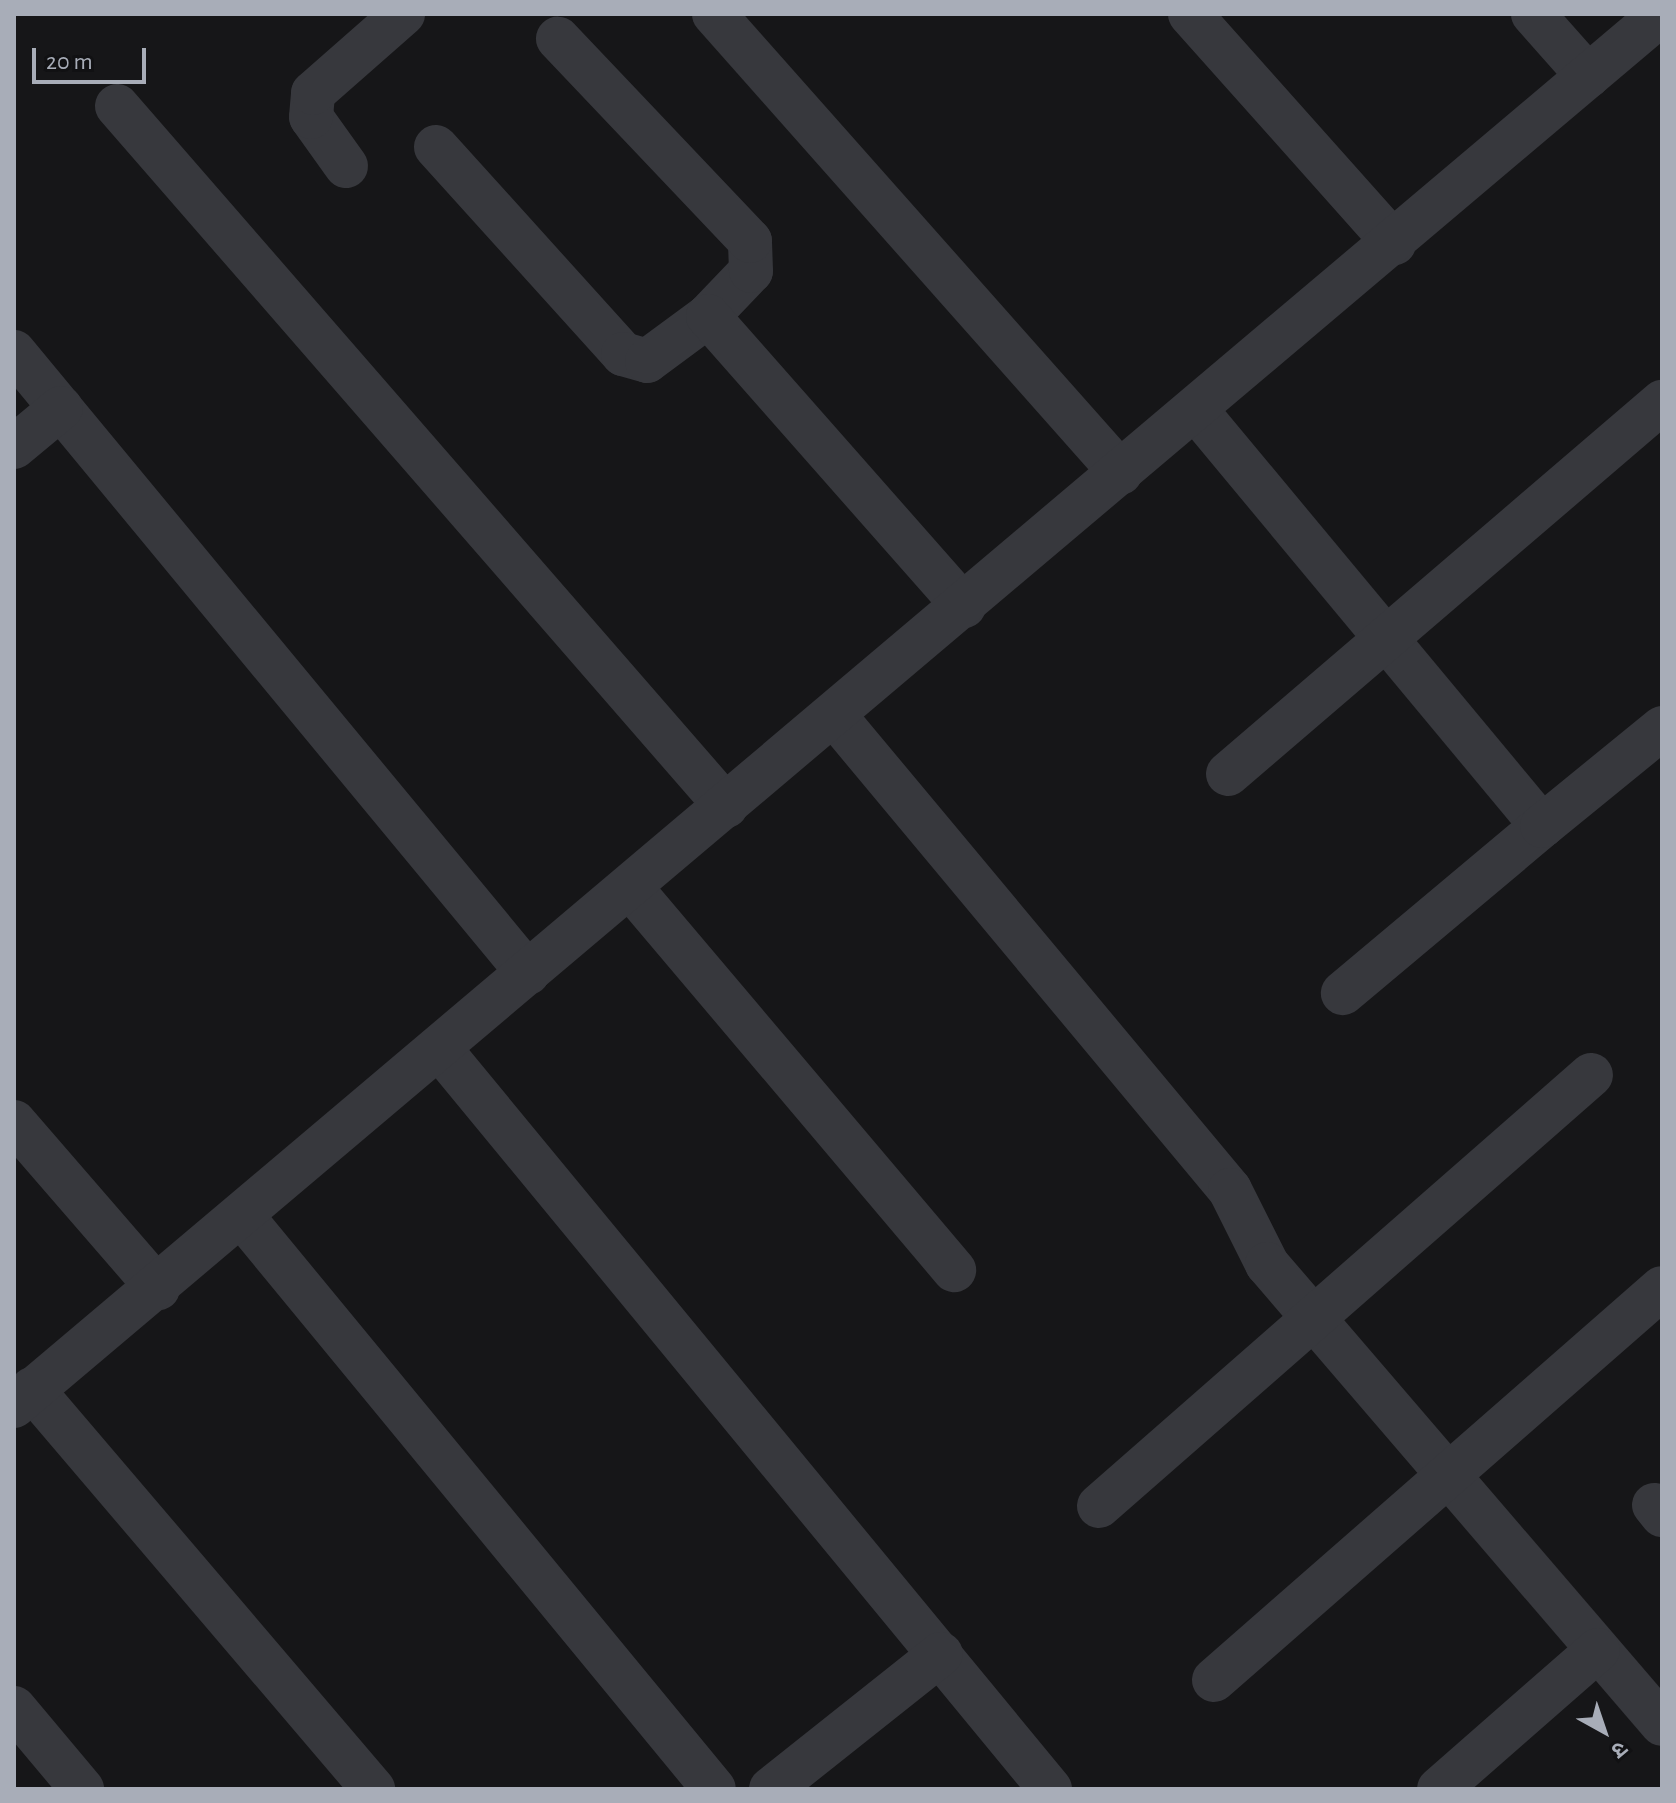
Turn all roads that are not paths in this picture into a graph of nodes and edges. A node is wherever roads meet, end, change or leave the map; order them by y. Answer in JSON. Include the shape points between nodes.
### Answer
{"nodes":[{"id":1,"x":403,"y":14,"type":"edge"},
{"id":2,"x":1190,"y":14,"type":"edge"},
{"id":3,"x":1533,"y":14,"type":"edge"},
{"id":4,"x":1661,"y":14,"type":"edge"},
{"id":5,"x":730,"y":19,"type":"edge"},
{"id":6,"x":558,"y":39,"type":"dead end"},
{"id":7,"x":1588,"y":76,"type":"junction"},
{"id":8,"x":117,"y":106,"type":"dead end"},
{"id":9,"x":436,"y":147,"type":"dead end"},
{"id":10,"x":346,"y":166,"type":"dead end"},
{"id":11,"x":1394,"y":243,"type":"junction"},
{"id":12,"x":708,"y":316,"type":"junction"},
{"id":13,"x":14,"y":352,"type":"edge"},
{"id":14,"x":1662,"y":402,"type":"edge"},
{"id":15,"x":61,"y":408,"type":"junction"},
{"id":16,"x":1196,"y":410,"type":"junction"},
{"id":17,"x":14,"y":447,"type":"edge"},
{"id":18,"x":1121,"y":473,"type":"junction"},
{"id":19,"x":964,"y":606,"type":"junction"},
{"id":20,"x":1385,"y":642,"type":"junction"},
{"id":21,"x":834,"y":715,"type":"junction"},
{"id":22,"x":1662,"y":728,"type":"edge"},
{"id":23,"x":1228,"y":774,"type":"dead end"},
{"id":24,"x":726,"y":806,"type":"junction"},
{"id":25,"x":1542,"y":826,"type":"junction"},
{"id":26,"x":630,"y":887,"type":"junction"},
{"id":27,"x":528,"y":973,"type":"junction"},
{"id":28,"x":1343,"y":993,"type":"dead end"},
{"id":29,"x":440,"y":1049,"type":"junction"},
{"id":30,"x":1591,"y":1075,"type":"dead end"},
{"id":31,"x":14,"y":1122,"type":"edge"},
{"id":32,"x":242,"y":1216,"type":"junction"},
{"id":33,"x":954,"y":1270,"type":"dead end"},
{"id":34,"x":158,"y":1288,"type":"junction"},
{"id":35,"x":1662,"y":1288,"type":"edge"},
{"id":36,"x":1312,"y":1317,"type":"junction"},
{"id":37,"x":23,"y":1398,"type":"edge"},
{"id":38,"x":1450,"y":1478,"type":"junction"},
{"id":39,"x":1099,"y":1506,"type":"dead end"},
{"id":40,"x":1598,"y":1650,"type":"junction"},
{"id":41,"x":941,"y":1654,"type":"junction"},
{"id":42,"x":1214,"y":1680,"type":"dead end"},
{"id":43,"x":14,"y":1708,"type":"edge"},
{"id":44,"x":1662,"y":1724,"type":"edge"},
{"id":45,"x":82,"y":1789,"type":"edge"},
{"id":46,"x":373,"y":1789,"type":"edge"},
{"id":47,"x":714,"y":1789,"type":"edge"},
{"id":48,"x":771,"y":1789,"type":"edge"},
{"id":49,"x":1050,"y":1789,"type":"edge"},
{"id":50,"x":1439,"y":1789,"type":"edge"}],
"edges":[{"from":1,"to":10,"type":"street","via":[[313,93],[311,117]]},
{"from":2,"to":11,"type":"street"},
{"from":3,"to":7,"type":"street"},
{"from":4,"to":7,"type":"street"},
{"from":5,"to":18,"type":"street"},
{"from":6,"to":12,"type":"street","via":[[750,241],[751,271]]},
{"from":7,"to":11,"type":"street"},
{"from":8,"to":24,"type":"street"},
{"from":9,"to":12,"type":"street","via":[[623,354],[647,361]]},
{"from":11,"to":16,"type":"street"},
{"from":12,"to":19,"type":"street"},
{"from":13,"to":15,"type":"street"},
{"from":14,"to":20,"type":"street"},
{"from":15,"to":17,"type":"street"},
{"from":15,"to":27,"type":"street"},
{"from":16,"to":18,"type":"street"},
{"from":16,"to":20,"type":"street"},
{"from":18,"to":19,"type":"street"},
{"from":19,"to":21,"type":"street"},
{"from":20,"to":23,"type":"street"},
{"from":20,"to":25,"type":"street"},
{"from":21,"to":24,"type":"street"},
{"from":21,"to":36,"type":"street","via":[[1230,1190],[1254,1246]]},
{"from":22,"to":25,"type":"street"},
{"from":24,"to":26,"type":"street"},
{"from":25,"to":28,"type":"street"},
{"from":26,"to":27,"type":"street"},
{"from":26,"to":33,"type":"street"},
{"from":27,"to":29,"type":"street"},
{"from":29,"to":32,"type":"street"},
{"from":29,"to":41,"type":"street"},
{"from":30,"to":36,"type":"street"},
{"from":31,"to":34,"type":"street"},
{"from":32,"to":34,"type":"street"},
{"from":32,"to":47,"type":"street"},
{"from":34,"to":37,"type":"street"},
{"from":35,"to":38,"type":"street"},
{"from":36,"to":38,"type":"street"},
{"from":36,"to":39,"type":"street"},
{"from":37,"to":46,"type":"street"},
{"from":38,"to":40,"type":"street"},
{"from":38,"to":42,"type":"street"},
{"from":40,"to":44,"type":"street"},
{"from":40,"to":50,"type":"street"},
{"from":41,"to":48,"type":"street"},
{"from":41,"to":49,"type":"street"},
{"from":43,"to":45,"type":"street"}]}
